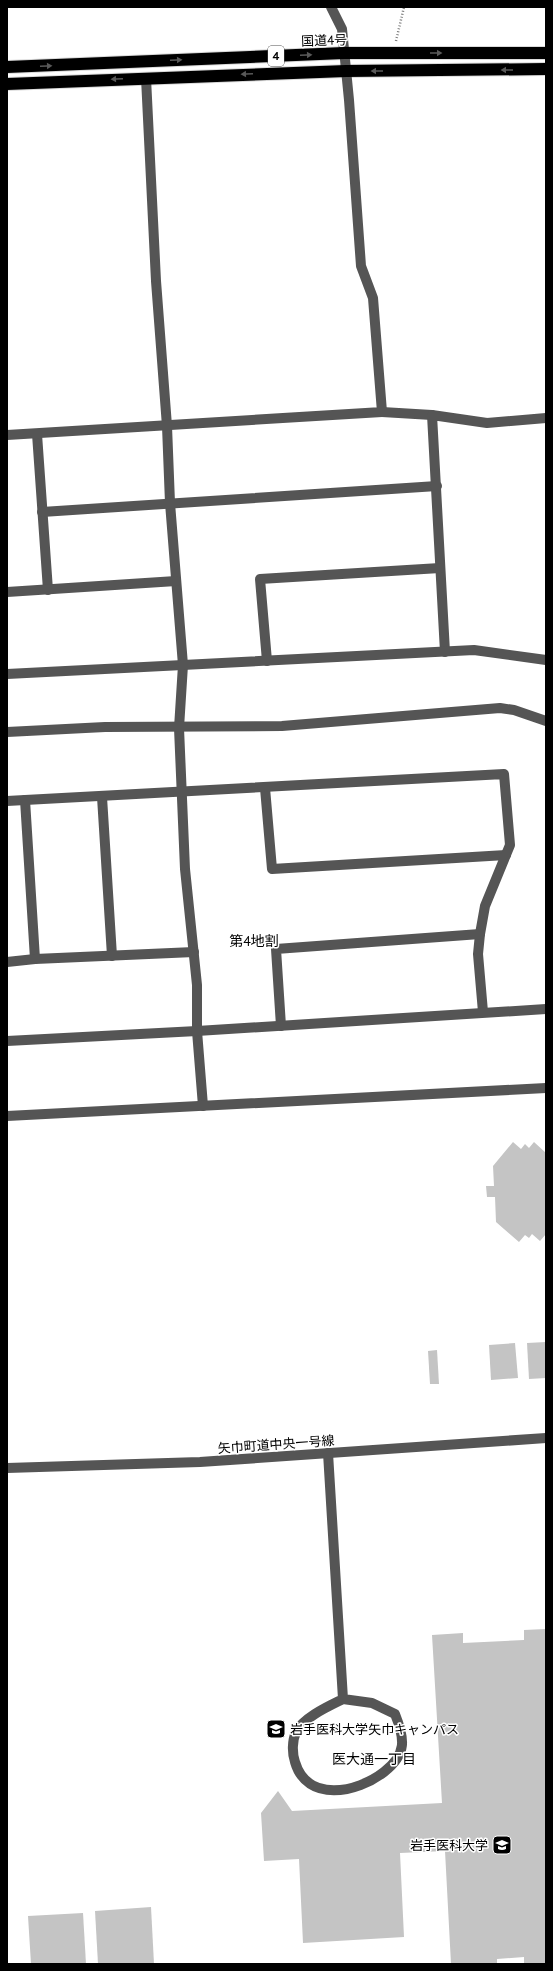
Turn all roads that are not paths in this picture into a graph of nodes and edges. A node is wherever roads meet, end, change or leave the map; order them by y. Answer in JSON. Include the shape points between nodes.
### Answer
{"nodes":[{"id":1,"x":331,"y":7,"type":"edge"},
{"id":2,"x":344,"y":53,"type":"junction"},
{"id":3,"x":546,"y":53,"type":"edge"},
{"id":4,"x":7,"y":68,"type":"edge"},
{"id":5,"x":546,"y":70,"type":"edge"},
{"id":6,"x":346,"y":71,"type":"junction"},
{"id":7,"x":146,"y":78,"type":"junction"},
{"id":8,"x":7,"y":84,"type":"edge"},
{"id":9,"x":382,"y":412,"type":"junction"},
{"id":10,"x":432,"y":415,"type":"junction"},
{"id":11,"x":546,"y":418,"type":"edge"},
{"id":12,"x":167,"y":426,"type":"junction"},
{"id":13,"x":37,"y":434,"type":"junction"},
{"id":14,"x":7,"y":435,"type":"edge"},
{"id":15,"x":436,"y":486,"type":"junction"},
{"id":16,"x":170,"y":503,"type":"junction"},
{"id":17,"x":42,"y":512,"type":"junction"},
{"id":18,"x":440,"y":568,"type":"junction"},
{"id":19,"x":176,"y":581,"type":"junction"},
{"id":20,"x":48,"y":590,"type":"junction"},
{"id":21,"x":7,"y":592,"type":"edge"},
{"id":22,"x":445,"y":652,"type":"junction"},
{"id":23,"x":546,"y":660,"type":"edge"},
{"id":24,"x":267,"y":661,"type":"junction"},
{"id":25,"x":183,"y":665,"type":"junction"},
{"id":26,"x":7,"y":674,"type":"edge"},
{"id":27,"x":546,"y":722,"type":"edge"},
{"id":28,"x":179,"y":728,"type":"junction"},
{"id":29,"x":7,"y":732,"type":"edge"},
{"id":30,"x":265,"y":788,"type":"junction"},
{"id":31,"x":181,"y":791,"type":"junction"},
{"id":32,"x":102,"y":797,"type":"junction"},
{"id":33,"x":25,"y":800,"type":"junction"},
{"id":34,"x":7,"y":801,"type":"edge"},
{"id":35,"x":506,"y":855,"type":"junction"},
{"id":36,"x":480,"y":934,"type":"junction"},
{"id":37,"x":194,"y":952,"type":"junction"},
{"id":38,"x":112,"y":956,"type":"junction"},
{"id":39,"x":35,"y":959,"type":"junction"},
{"id":40,"x":7,"y":962,"type":"edge"},
{"id":41,"x":546,"y":1009,"type":"edge"},
{"id":42,"x":483,"y":1012,"type":"junction"},
{"id":43,"x":281,"y":1026,"type":"junction"},
{"id":44,"x":197,"y":1031,"type":"junction"},
{"id":45,"x":7,"y":1041,"type":"edge"},
{"id":46,"x":546,"y":1088,"type":"edge"},
{"id":47,"x":203,"y":1106,"type":"junction"},
{"id":48,"x":7,"y":1116,"type":"edge"},
{"id":49,"x":546,"y":1438,"type":"edge"},
{"id":50,"x":328,"y":1453,"type":"junction"},
{"id":51,"x":7,"y":1468,"type":"edge"},
{"id":52,"x":343,"y":1699,"type":"junction"}],
"edges":[{"from":1,"to":2,"type":"street","via":[[342,29]]},
{"from":2,"to":3,"type":"highway","name":"国道4号","number":"4","one_way":true},
{"from":4,"to":2,"type":"highway","name":"国道4号","number":"4","one_way":true},
{"from":2,"to":6,"type":"street"},
{"from":5,"to":6,"type":"highway","number":"4","one_way":true},
{"from":6,"to":7,"type":"highway","number":"4","one_way":true},
{"from":6,"to":9,"type":"street","via":[[360,266],[373,298]]},
{"from":7,"to":8,"type":"highway","number":"4","one_way":true},
{"from":7,"to":12,"type":"street"},
{"from":9,"to":10,"type":"street"},
{"from":9,"to":12,"type":"street"},
{"from":10,"to":11,"type":"street","via":[[487,423]]},
{"from":10,"to":15,"type":"street"},
{"from":12,"to":13,"type":"street"},
{"from":12,"to":16,"type":"street"},
{"from":13,"to":14,"type":"street"},
{"from":13,"to":17,"type":"street"},
{"from":15,"to":16,"type":"street"},
{"from":15,"to":18,"type":"street"},
{"from":16,"to":17,"type":"street"},
{"from":16,"to":19,"type":"street"},
{"from":17,"to":20,"type":"street"},
{"from":18,"to":22,"type":"street"},
{"from":18,"to":24,"type":"street","via":[[260,579]]},
{"from":19,"to":20,"type":"street"},
{"from":19,"to":25,"type":"street"},
{"from":20,"to":21,"type":"street"},
{"from":22,"to":23,"type":"street","via":[[474,650]]},
{"from":22,"to":24,"type":"street"},
{"from":24,"to":25,"type":"street"},
{"from":25,"to":26,"type":"street"},
{"from":25,"to":28,"type":"street"},
{"from":27,"to":28,"type":"street","via":[[514,710],[500,708],[282,726]]},
{"from":28,"to":29,"type":"street","via":[[104,727]]},
{"from":28,"to":31,"type":"street"},
{"from":30,"to":31,"type":"street"},
{"from":30,"to":35,"type":"street","via":[[272,869]]},
{"from":30,"to":35,"type":"street","via":[[504,774],[510,845]]},
{"from":31,"to":32,"type":"street"},
{"from":31,"to":37,"type":"street","via":[[185,869]]},
{"from":32,"to":33,"type":"street"},
{"from":32,"to":38,"type":"street"},
{"from":33,"to":34,"type":"street"},
{"from":33,"to":39,"type":"street"},
{"from":35,"to":36,"type":"street","via":[[485,906]]},
{"from":36,"to":42,"type":"street","via":[[478,954]]},
{"from":36,"to":43,"type":"street","via":[[276,949]]},
{"from":37,"to":38,"type":"street"},
{"from":37,"to":44,"type":"street","via":[[198,985]]},
{"from":38,"to":39,"type":"street"},
{"from":39,"to":40,"type":"street"},
{"from":41,"to":42,"type":"street"},
{"from":42,"to":43,"type":"street"},
{"from":43,"to":44,"type":"street"},
{"from":44,"to":45,"type":"street"},
{"from":44,"to":47,"type":"street"},
{"from":46,"to":47,"type":"street"},
{"from":47,"to":48,"type":"street"},
{"from":49,"to":50,"type":"street","name":"矢巾町道中央一号線"},
{"from":50,"to":51,"type":"street","name":"矢巾町道中央一号線","via":[[200,1462]]},
{"from":50,"to":52,"type":"street"},
{"from":52,"to":52,"type":"street","via":[[372,1703],[395,1714],[402,1732],[403,1748],[392,1766],[373,1781],[352,1789],[329,1790],[308,1783],[297,1768],[292,1752],[296,1732],[310,1718]]}]}
